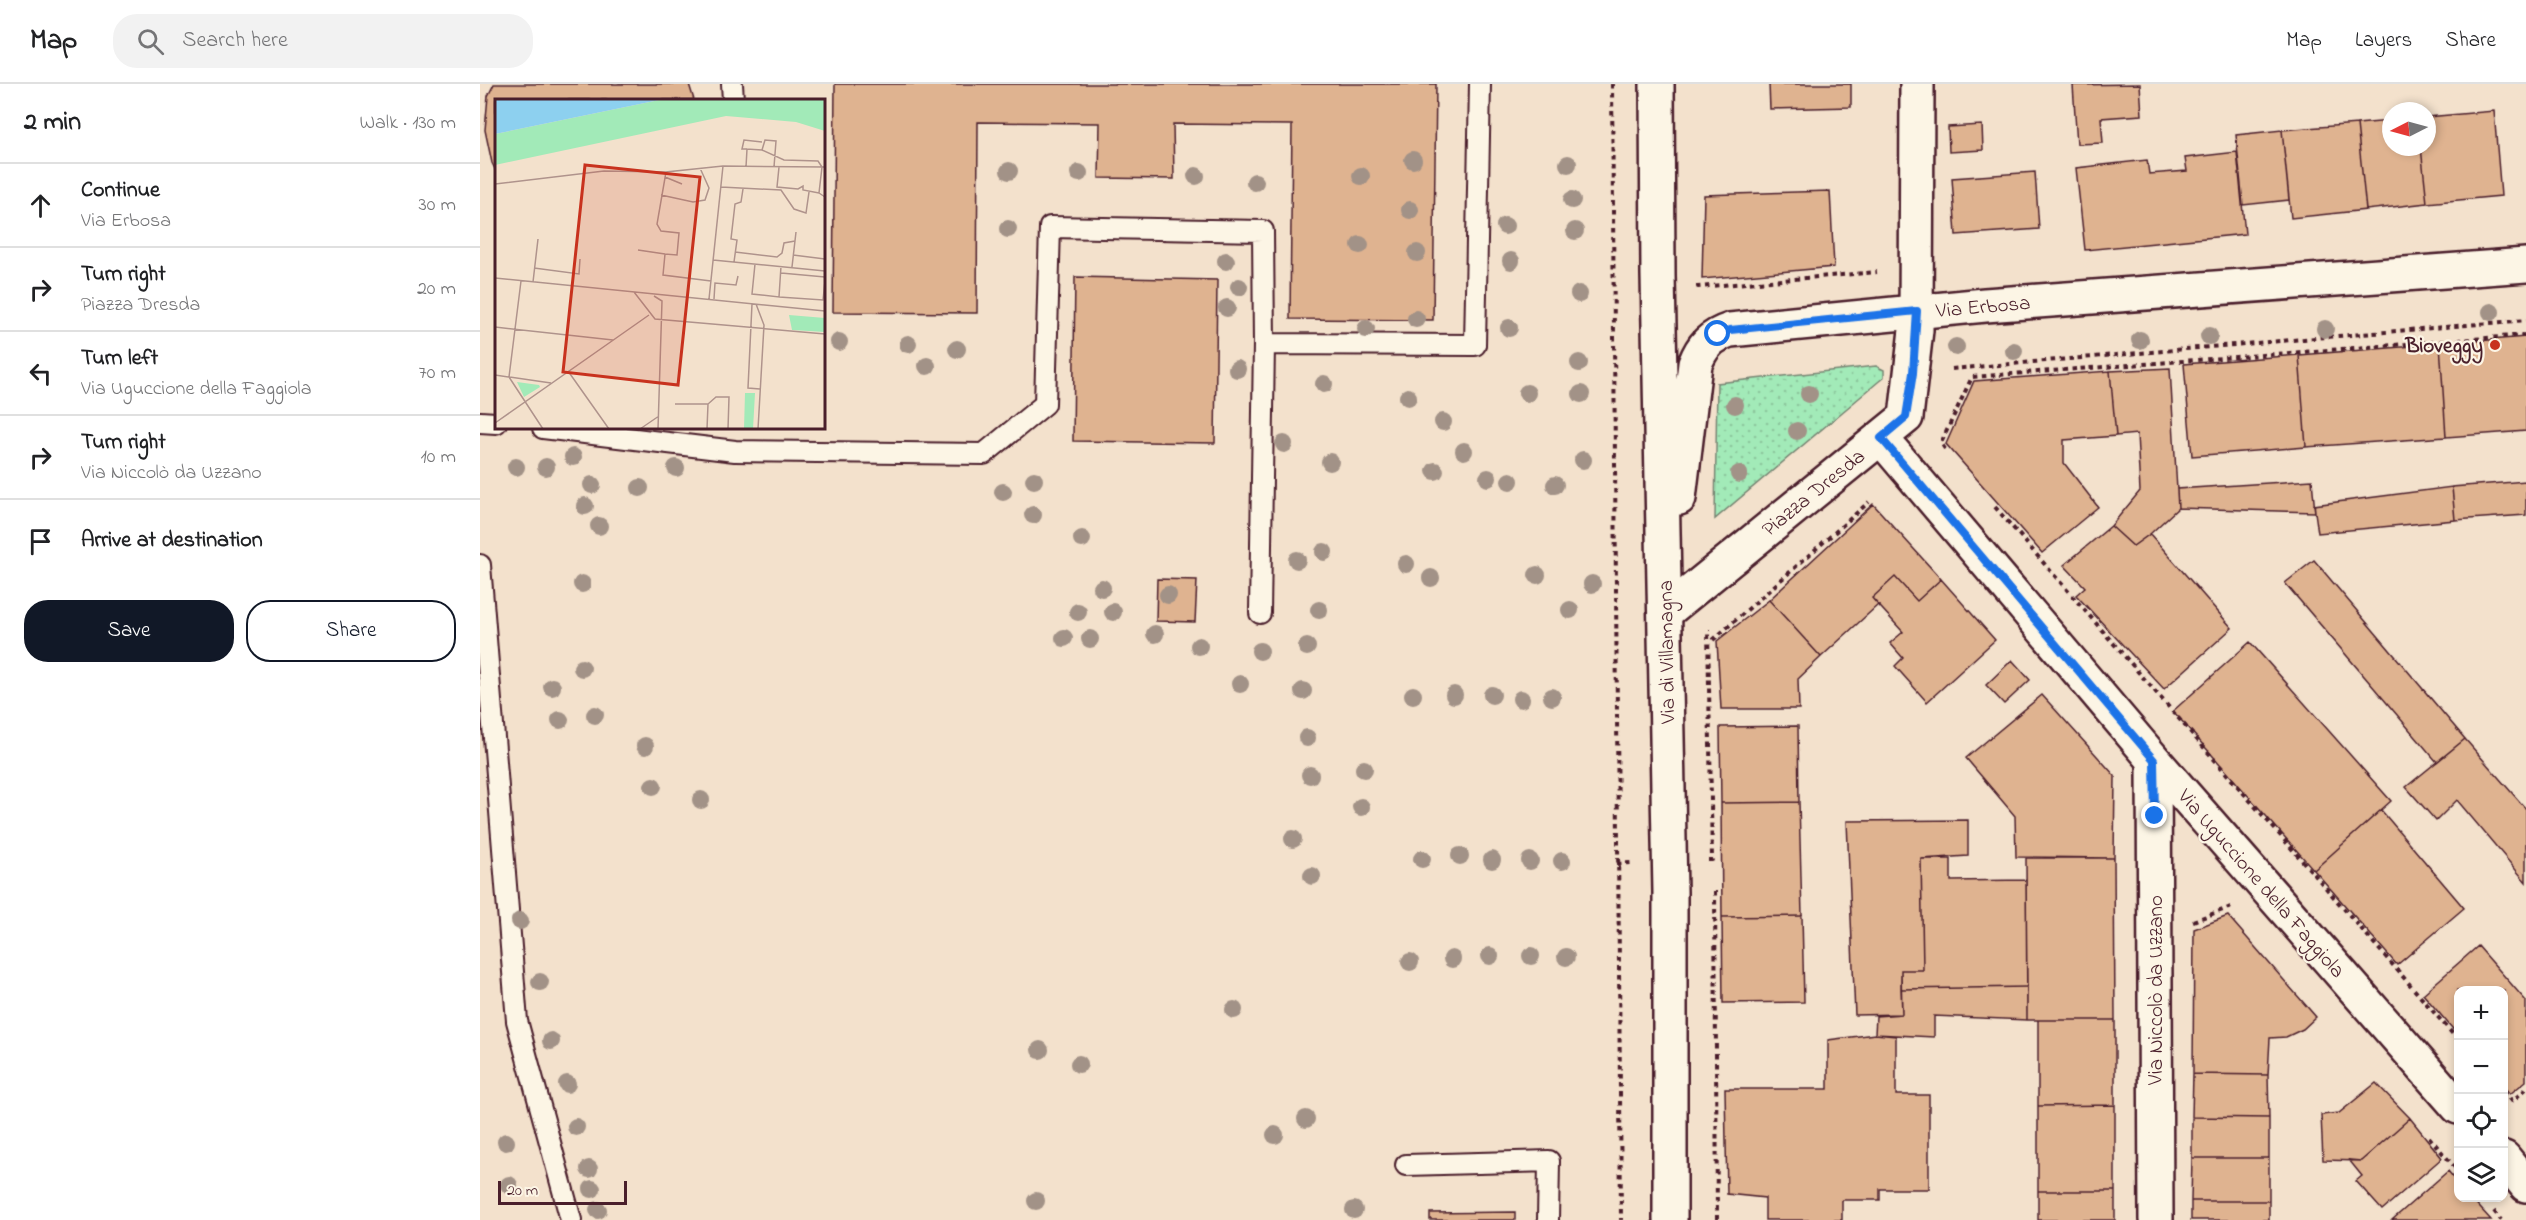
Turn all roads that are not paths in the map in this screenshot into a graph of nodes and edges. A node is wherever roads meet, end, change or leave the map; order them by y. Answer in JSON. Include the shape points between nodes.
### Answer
{"nodes":[{"id":1,"x":732,"y":84,"type":"edge"},
{"id":2,"x":1480,"y":84,"type":"edge"},
{"id":3,"x":1658,"y":84,"type":"edge"},
{"id":4,"x":1917,"y":84,"type":"edge"},
{"id":5,"x":733,"y":99,"type":"edge"},
{"id":6,"x":2526,"y":266,"type":"edge"},
{"id":7,"x":1917,"y":311,"type":"junction"},
{"id":8,"x":1264,"y":344,"type":"junction"},
{"id":9,"x":480,"y":422,"type":"edge"},
{"id":10,"x":495,"y":423,"type":"edge"},
{"id":11,"x":560,"y":429,"type":"edge"},
{"id":12,"x":696,"y":437,"type":"edge"},
{"id":13,"x":1881,"y":438,"type":"junction"},
{"id":14,"x":480,"y":565,"type":"edge"},
{"id":15,"x":1665,"y":606,"type":"junction"},
{"id":16,"x":1260,"y":613,"type":"dead end"},
{"id":17,"x":2154,"y":760,"type":"junction"},
{"id":18,"x":2454,"y":1102,"type":"edge"},
{"id":19,"x":1406,"y":1165,"type":"dead end"},
{"id":20,"x":571,"y":1220,"type":"edge"},
{"id":21,"x":1548,"y":1220,"type":"edge"},
{"id":22,"x":1670,"y":1220,"type":"edge"},
{"id":23,"x":2156,"y":1220,"type":"edge"}],
"edges":[{"from":1,"to":5,"type":"lane"},
{"from":2,"to":8,"type":"lane","via":[[1475,345]]},
{"from":3,"to":15,"type":"main road","name":"Via di Villamagna"},
{"from":4,"to":7,"type":"main road","name":"Piazza Dresda"},
{"from":6,"to":7,"type":"main road","name":"Via Erbosa"},
{"from":7,"to":13,"type":"main road","name":"Piazza Dresda","via":[[1906,417]]},
{"from":7,"to":15,"type":"main road","name":"Via Erbosa","via":[[1730,330],[1718,334],[1702,349],[1694,370]]},
{"from":8,"to":12,"type":"lane","via":[[1263,231],[1050,227],[1045,404],[984,454],[735,451]]},
{"from":8,"to":16,"type":"lane"},
{"from":9,"to":10,"type":"lane"},
{"from":11,"to":12,"type":"lane"},
{"from":13,"to":15,"type":"main road","name":"Piazza Dresda"},
{"from":13,"to":17,"type":"main road","name":"Via Uguccione della Faggiola"},
{"from":14,"to":20,"type":"lane","via":[[517,1022]]},
{"from":15,"to":22,"type":"main road","name":"Via di Villamagna"},
{"from":17,"to":18,"type":"main road","name":"Via Uguccione della Faggiola"},
{"from":17,"to":23,"type":"main road","name":"Via Niccolò da Uzzano"},
{"from":19,"to":21,"type":"lane","via":[[1549,1161]]}]}
